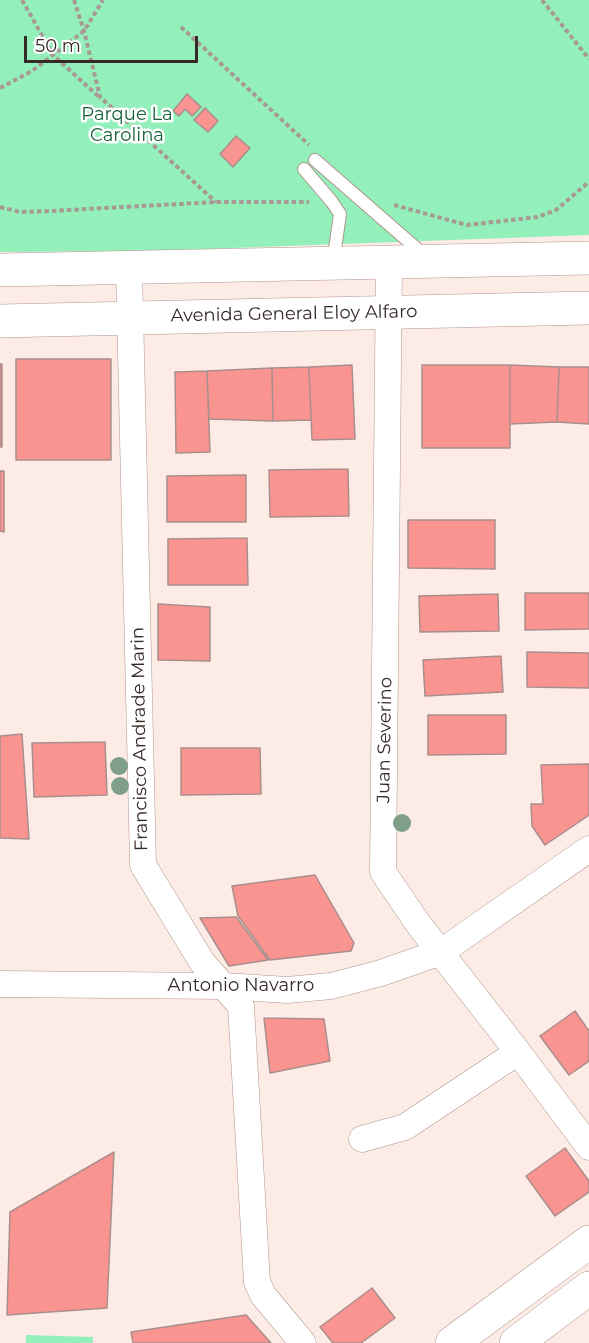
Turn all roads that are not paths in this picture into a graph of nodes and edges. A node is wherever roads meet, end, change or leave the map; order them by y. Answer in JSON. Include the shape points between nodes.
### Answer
{"nodes":[{"id":1,"x":313,"y":153,"type":"road end"},
{"id":2,"x":304,"y":169,"type":"dead end"},
{"id":3,"x":589,"y":258,"type":"edge"},
{"id":4,"x":434,"y":262,"type":"junction"},
{"id":5,"x":333,"y":264,"type":"junction"},
{"id":6,"x":389,"y":264,"type":"junction"},
{"id":7,"x":129,"y":268,"type":"junction"},
{"id":8,"x":0,"y":270,"type":"edge"},
{"id":9,"x":589,"y":308,"type":"edge"},
{"id":10,"x":389,"y":313,"type":"junction"},
{"id":11,"x":131,"y":317,"type":"junction"},
{"id":12,"x":0,"y":321,"type":"edge"},
{"id":13,"x":589,"y":849,"type":"edge"},
{"id":14,"x":441,"y":952,"type":"junction"},
{"id":15,"x":0,"y":984,"type":"edge"},
{"id":16,"x":225,"y":986,"type":"junction"},
{"id":17,"x":518,"y":1052,"type":"junction"},
{"id":18,"x":362,"y":1139,"type":"dead end"},
{"id":19,"x":589,"y":1147,"type":"edge"},
{"id":20,"x":589,"y":1242,"type":"edge"},
{"id":21,"x":589,"y":1288,"type":"edge"},
{"id":22,"x":303,"y":1343,"type":"edge"},
{"id":23,"x":452,"y":1343,"type":"edge"},
{"id":24,"x":516,"y":1343,"type":"edge"}],
"edges":[{"from":1,"to":4,"type":"lane"},
{"from":2,"to":5,"type":"lane","via":[[340,214]]},
{"from":3,"to":4,"type":"main road"},
{"from":4,"to":6,"type":"main road"},
{"from":5,"to":6,"type":"main road"},
{"from":5,"to":7,"type":"main road"},
{"from":6,"to":10,"type":"street","name":"Juan Severino"},
{"from":7,"to":8,"type":"main road"},
{"from":7,"to":11,"type":"street","name":"Francisco Andrade Marin"},
{"from":9,"to":10,"type":"main road","name":"Avenida General Eloy Alfaro"},
{"from":10,"to":11,"type":"main road","name":"Avenida General Eloy Alfaro"},
{"from":10,"to":14,"type":"street","name":"Juan Severino","via":[[383,872]]},
{"from":11,"to":12,"type":"main road","name":"Avenida General Eloy Alfaro"},
{"from":11,"to":16,"type":"street","name":"Francisco Andrade Marin","via":[[143,865],[202,962]]},
{"from":13,"to":14,"type":"street","name":"Antonio Navarro"},
{"from":14,"to":16,"type":"street","name":"Antonio Navarro","via":[[332,986],[287,990]]},
{"from":14,"to":17,"type":"street","name":"Juan Severino"},
{"from":15,"to":16,"type":"street","name":"Antonio Navarro"},
{"from":16,"to":22,"type":"street","name":"Francisco Andrade Marin","via":[[241,1006],[258,1282],[263,1295]]},
{"from":17,"to":18,"type":"street","via":[[405,1127]]},
{"from":17,"to":19,"type":"street","name":"Juan Severino"},
{"from":20,"to":23,"type":"main road"},
{"from":21,"to":24,"type":"main road"}]}
